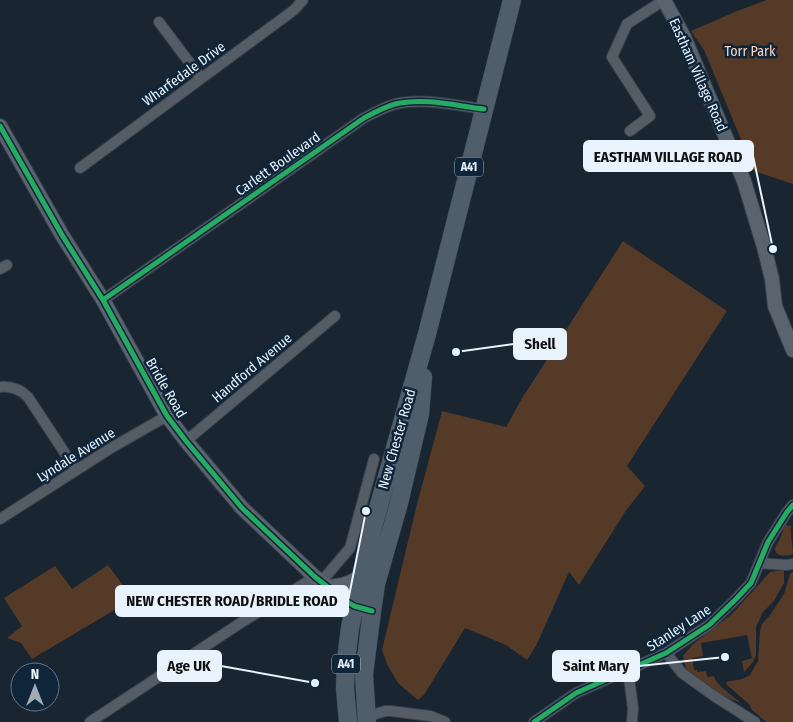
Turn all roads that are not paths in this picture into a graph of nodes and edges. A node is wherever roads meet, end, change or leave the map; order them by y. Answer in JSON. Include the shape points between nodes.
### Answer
{"nodes":[{"id":1,"x":303,"y":0,"type":"edge"},
{"id":2,"x":512,"y":0,"type":"edge"},
{"id":3,"x":664,"y":0,"type":"edge"},
{"id":4,"x":159,"y":22,"type":"dead end"},
{"id":5,"x":201,"y":78,"type":"junction"},
{"id":6,"x":484,"y":109,"type":"junction"},
{"id":7,"x":0,"y":126,"type":"edge"},
{"id":8,"x":630,"y":132,"type":"dead end"},
{"id":9,"x":80,"y":168,"type":"dead end"},
{"id":10,"x":103,"y":300,"type":"junction"},
{"id":11,"x":335,"y":316,"type":"dead end"},
{"id":12,"x":427,"y":334,"type":"junction"},
{"id":13,"x":793,"y":350,"type":"edge"},
{"id":14,"x":0,"y":387,"type":"edge"},
{"id":15,"x":168,"y":416,"type":"junction"},
{"id":16,"x":186,"y":441,"type":"junction"},
{"id":17,"x":374,"y":459,"type":"dead end"},
{"id":18,"x":76,"y":470,"type":"junction"},
{"id":19,"x":793,"y":505,"type":"edge"},
{"id":20,"x":0,"y":519,"type":"edge"},
{"id":21,"x":759,"y":563,"type":"junction"},
{"id":22,"x":793,"y":564,"type":"edge"},
{"id":23,"x":361,"y":576,"type":"junction"},
{"id":24,"x":321,"y":582,"type":"junction"},
{"id":25,"x":354,"y":606,"type":"junction"},
{"id":26,"x":372,"y":611,"type":"junction"},
{"id":27,"x":666,"y":653,"type":"junction"},
{"id":28,"x":628,"y":670,"type":"junction"},
{"id":29,"x":363,"y":720,"type":"edge"},
{"id":30,"x":90,"y":722,"type":"edge"},
{"id":31,"x":348,"y":722,"type":"edge"},
{"id":32,"x":445,"y":722,"type":"edge"},
{"id":33,"x":534,"y":722,"type":"edge"},
{"id":34,"x":632,"y":722,"type":"edge"},
{"id":35,"x":755,"y":722,"type":"edge"}],
"edges":[{"from":1,"to":5,"type":"street","name":"Wharfedale Drive"},
{"from":2,"to":6,"type":"highway","name":"New Chester Road","number":"A41"},
{"from":3,"to":8,"type":"street","via":[[627,24],[612,57],[650,116]]},
{"from":3,"to":13,"type":"street","name":"Eastham Village Road","via":[[684,37],[744,181],[772,279],[775,306]]},
{"from":4,"to":5,"type":"street"},
{"from":5,"to":9,"type":"street","name":"Wharfedale Drive"},
{"from":6,"to":10,"type":"street","name":"Carlett Boulevard","via":[[417,100],[382,108]]},
{"from":6,"to":12,"type":"highway","name":"New Chester Road","number":"A41"},
{"from":7,"to":10,"type":"street","name":"Bridle Road"},
{"from":10,"to":15,"type":"street","name":"Bridle Road"},
{"from":11,"to":16,"type":"street","name":"Handford Avenue"},
{"from":12,"to":23,"type":"highway","name":"New Chester Road","number":"A41"},
{"from":12,"to":26,"type":"highway","name":"New Chester Road","number":"A41","via":[[420,414],[376,584]]},
{"from":14,"to":18,"type":"street","via":[[12,388],[28,396]]},
{"from":15,"to":16,"type":"street","name":"Bridle Road"},
{"from":15,"to":18,"type":"street","name":"Lyndale Avenue"},
{"from":16,"to":24,"type":"street","name":"Bridle Road","via":[[242,508]]},
{"from":17,"to":24,"type":"street","name":"New Chester Road","via":[[350,548]]},
{"from":18,"to":20,"type":"street","name":"Lyndale Avenue"},
{"from":19,"to":21,"type":"street","name":"Stanley Lane","via":[[768,542]]},
{"from":21,"to":22,"type":"street"},
{"from":21,"to":27,"type":"street","name":"Stanley Lane","via":[[751,583],[736,599],[709,625]]},
{"from":23,"to":24,"type":"street","via":[[339,586]]},
{"from":23,"to":25,"type":"highway","name":"New Chester Road","number":"A41"},
{"from":24,"to":25,"type":"street","name":"Bridle Road"},
{"from":24,"to":30,"type":"street","name":"New Chester Road","via":[[242,622]]},
{"from":25,"to":26,"type":"street","name":"Bridle Road"},
{"from":25,"to":31,"type":"highway","name":"New Chester Road","number":"A41","via":[[346,660]]},
{"from":26,"to":29,"type":"highway","name":"New Chester Road","number":"A41","via":[[364,674]]},
{"from":27,"to":28,"type":"street","name":"Stanley Lane"},
{"from":27,"to":35,"type":"street","via":[[682,673]]},
{"from":28,"to":33,"type":"street","name":"Stanley Lane","via":[[576,693]]},
{"from":28,"to":34,"type":"street"},
{"from":29,"to":32,"type":"street","via":[[391,711],[430,716]]}]}
